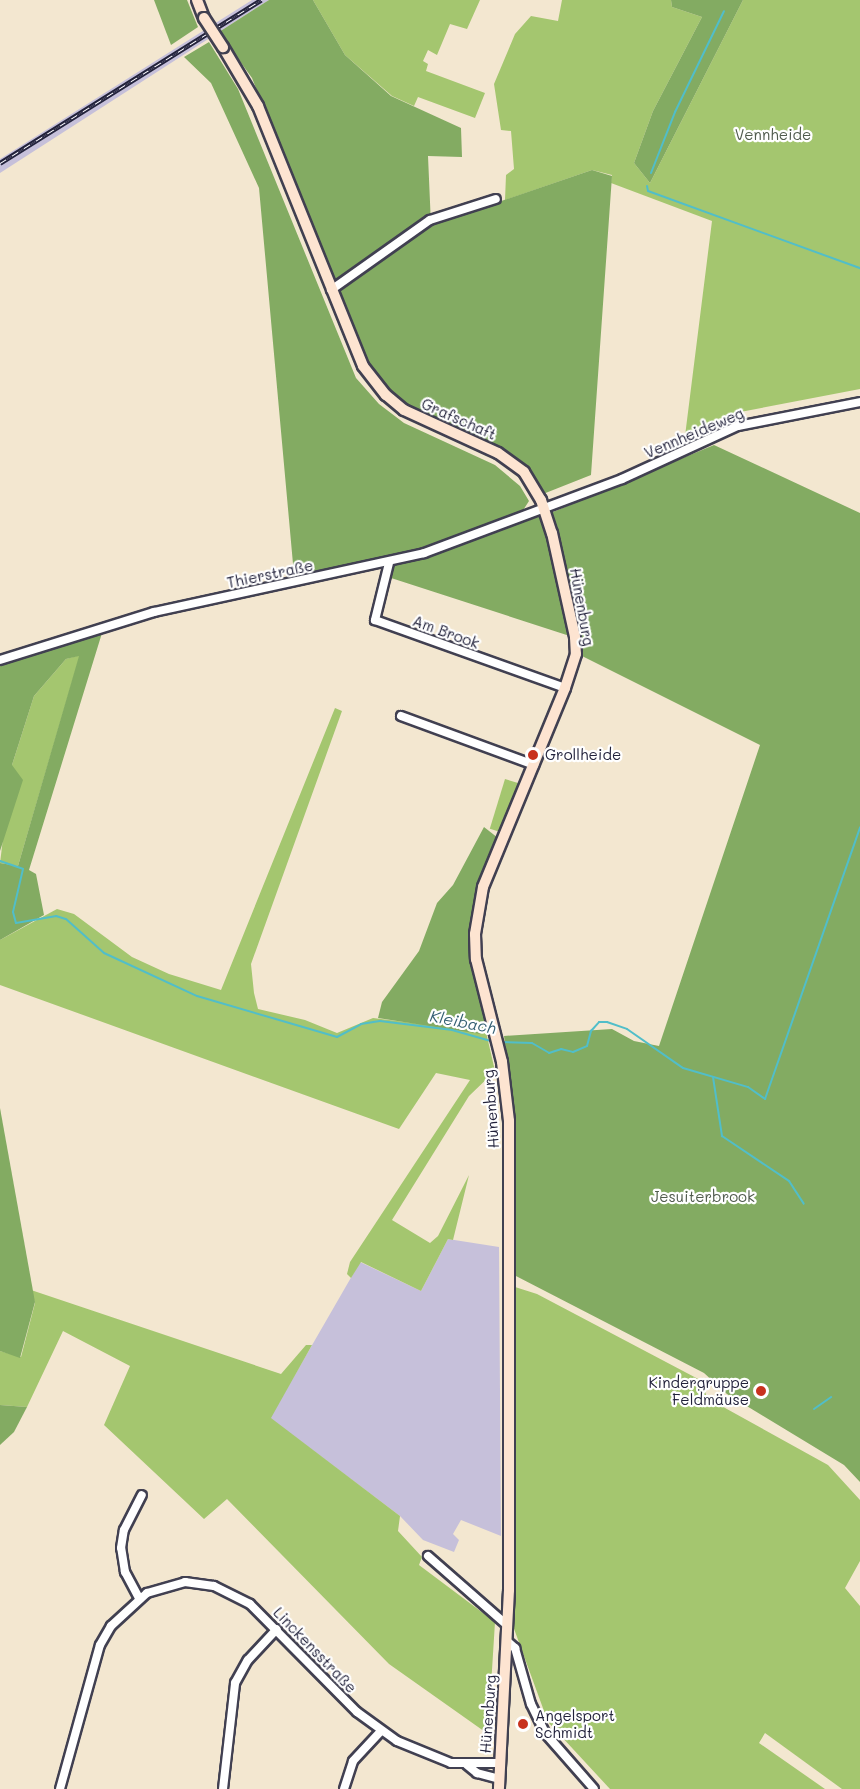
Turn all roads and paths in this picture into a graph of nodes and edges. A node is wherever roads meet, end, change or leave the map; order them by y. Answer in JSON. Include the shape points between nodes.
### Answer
{"nodes":[{"id":1,"x":197,"y":0,"type":"edge"},
{"id":2,"x":496,"y":199,"type":"dead end"},
{"id":3,"x":331,"y":290,"type":"junction"},
{"id":4,"x":860,"y":402,"type":"edge"},
{"id":5,"x":544,"y":509,"type":"junction"},
{"id":6,"x":388,"y":563,"type":"junction"},
{"id":7,"x":0,"y":660,"type":"edge"},
{"id":8,"x":565,"y":688,"type":"junction"},
{"id":9,"x":401,"y":716,"type":"dead end"},
{"id":10,"x":534,"y":765,"type":"junction"},
{"id":11,"x":142,"y":1495,"type":"dead end"},
{"id":12,"x":428,"y":1556,"type":"dead end"},
{"id":13,"x":139,"y":1598,"type":"junction"},
{"id":14,"x":508,"y":1626,"type":"junction"},
{"id":15,"x":277,"y":1629,"type":"junction"},
{"id":16,"x":507,"y":1641,"type":"junction"},
{"id":17,"x":381,"y":1731,"type":"junction"},
{"id":18,"x":499,"y":1763,"type":"junction"},
{"id":19,"x":467,"y":1765,"type":"junction"},
{"id":20,"x":499,"y":1784,"type":"edge"},
{"id":21,"x":60,"y":1789,"type":"edge"},
{"id":22,"x":223,"y":1789,"type":"edge"},
{"id":23,"x":346,"y":1789,"type":"edge"},
{"id":24,"x":594,"y":1789,"type":"edge"}],
"edges":[{"from":1,"to":3,"type":"street","name":"Grafschaft","bridge":true,"via":[[258,106]]},
{"from":2,"to":3,"type":"street","via":[[430,220]]},
{"from":3,"to":5,"type":"street","name":"Grafschaft","via":[[363,366],[386,395],[426,422],[513,462],[532,483]]},
{"from":4,"to":5,"type":"street","name":"Vennheideweg","via":[[738,426]]},
{"from":5,"to":6,"type":"street","name":"Thierstraße"},
{"from":5,"to":8,"type":"street","name":"Hünenburg","via":[[575,637],[576,654]]},
{"from":6,"to":7,"type":"street","name":"Thierstraße","via":[[154,612]]},
{"from":6,"to":8,"type":"street","name":"Am Brook","via":[[375,620]]},
{"from":8,"to":10,"type":"street","name":"Hünenburg"},
{"from":9,"to":10,"type":"street"},
{"from":10,"to":14,"type":"street","name":"Hünenburg","via":[[490,866],[478,908],[476,958],[498,1046],[509,1121]]},
{"from":11,"to":13,"type":"street","via":[[124,1530],[121,1548],[124,1572]]},
{"from":12,"to":14,"type":"street"},
{"from":13,"to":15,"type":"street","name":"Linckensstraße","via":[[176,1583],[204,1583],[243,1599]]},
{"from":13,"to":21,"type":"street","name":"Linckensstraße","via":[[111,1626],[100,1645]]},
{"from":14,"to":16,"type":"street","name":"Hünenburg"},
{"from":15,"to":17,"type":"street","name":"Linckensstraße","via":[[357,1712]]},
{"from":15,"to":22,"type":"street","via":[[248,1660],[235,1683]]},
{"from":16,"to":18,"type":"street","name":"Hünenburg"},
{"from":16,"to":24,"type":"street","via":[[515,1648],[531,1704],[545,1734]]},
{"from":17,"to":19,"type":"street","name":"Linckensstraße","via":[[420,1752]]},
{"from":17,"to":23,"type":"street","via":[[353,1761]]},
{"from":18,"to":19,"type":"street","name":"Linckensstraße"},
{"from":18,"to":20,"type":"street","name":"Hünenburg"},
{"from":19,"to":20,"type":"street","name":"Linckensstraße"}]}
